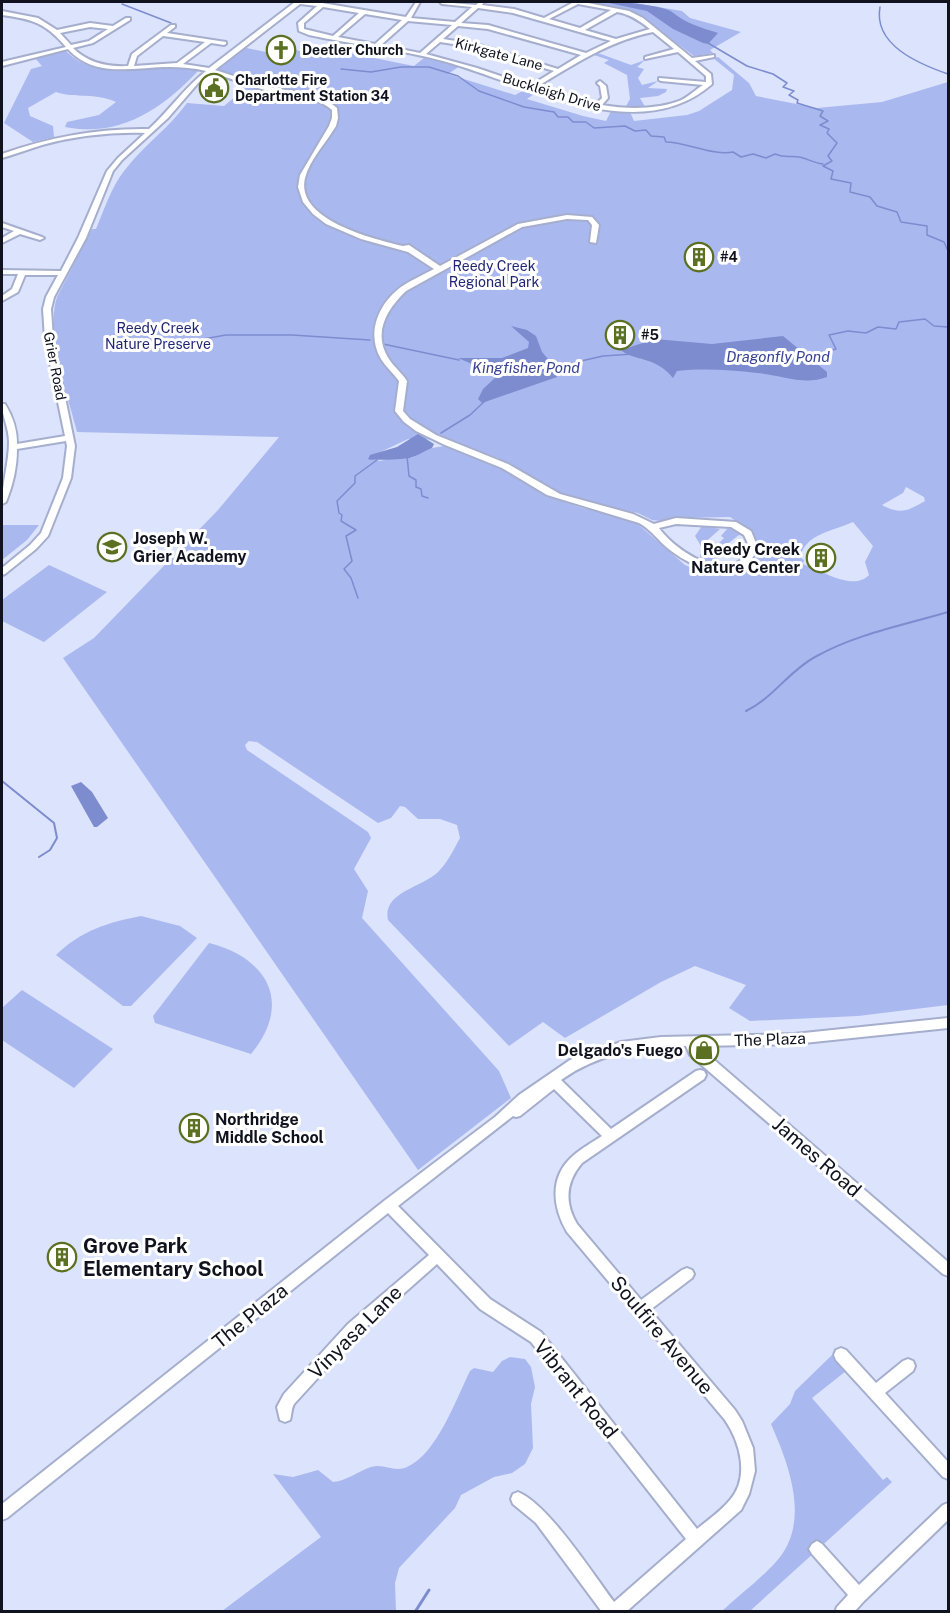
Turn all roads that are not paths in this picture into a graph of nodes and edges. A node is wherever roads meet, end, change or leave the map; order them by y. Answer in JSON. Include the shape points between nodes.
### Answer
{"nodes":[{"id":1,"x":299,"y":2,"type":"edge"},
{"id":2,"x":418,"y":2,"type":"edge"},
{"id":3,"x":442,"y":2,"type":"edge"},
{"id":4,"x":577,"y":2,"type":"edge"},
{"id":5,"x":480,"y":4,"type":"edge"},
{"id":6,"x":322,"y":5,"type":"junction"},
{"id":7,"x":616,"y":10,"type":"junction"},
{"id":8,"x":364,"y":12,"type":"junction"},
{"id":9,"x":2,"y":13,"type":"edge"},
{"id":10,"x":128,"y":19,"type":"dead end"},
{"id":11,"x":407,"y":19,"type":"junction"},
{"id":12,"x":544,"y":20,"type":"junction"},
{"id":13,"x":458,"y":24,"type":"junction"},
{"id":14,"x":173,"y":26,"type":"dead end"},
{"id":15,"x":115,"y":28,"type":"junction"},
{"id":16,"x":581,"y":30,"type":"junction"},
{"id":17,"x":654,"y":30,"type":"junction"},
{"id":18,"x":54,"y":32,"type":"junction"},
{"id":19,"x":162,"y":34,"type":"junction"},
{"id":20,"x":333,"y":39,"type":"junction"},
{"id":21,"x":439,"y":40,"type":"junction"},
{"id":22,"x":210,"y":41,"type":"junction"},
{"id":23,"x":617,"y":41,"type":"junction"},
{"id":24,"x":224,"y":43,"type":"dead end"},
{"id":25,"x":68,"y":47,"type":"junction"},
{"id":26,"x":375,"y":47,"type":"junction"},
{"id":27,"x":679,"y":50,"type":"junction"},
{"id":28,"x":2,"y":54,"type":"edge"},
{"id":29,"x":421,"y":55,"type":"junction"},
{"id":30,"x":587,"y":55,"type":"junction"},
{"id":31,"x":712,"y":56,"type":"dead end"},
{"id":32,"x":647,"y":58,"type":"dead end"},
{"id":33,"x":13,"y":59,"type":"junction"},
{"id":34,"x":690,"y":60,"type":"junction"},
{"id":35,"x":2,"y":64,"type":"edge"},
{"id":36,"x":179,"y":64,"type":"junction"},
{"id":37,"x":130,"y":68,"type":"junction"},
{"id":38,"x":211,"y":69,"type":"junction"},
{"id":39,"x":559,"y":70,"type":"junction"},
{"id":40,"x":661,"y":79,"type":"dead end"},
{"id":41,"x":600,"y":83,"type":"dead end"},
{"id":42,"x":710,"y":84,"type":"junction"},
{"id":43,"x":532,"y":87,"type":"junction"},
{"id":44,"x":596,"y":107,"type":"junction"},
{"id":45,"x":135,"y":130,"type":"junction"},
{"id":46,"x":152,"y":131,"type":"junction"},
{"id":47,"x":144,"y":138,"type":"junction"},
{"id":48,"x":2,"y":156,"type":"edge"},
{"id":49,"x":2,"y":225,"type":"edge"},
{"id":50,"x":20,"y":231,"type":"junction"},
{"id":51,"x":40,"y":238,"type":"dead end"},
{"id":52,"x":2,"y":241,"type":"edge"},
{"id":53,"x":594,"y":242,"type":"dead end"},
{"id":54,"x":439,"y":269,"type":"junction"},
{"id":55,"x":2,"y":272,"type":"edge"},
{"id":56,"x":23,"y":272,"type":"junction"},
{"id":57,"x":64,"y":273,"type":"junction"},
{"id":58,"x":2,"y":299,"type":"edge"},
{"id":59,"x":2,"y":406,"type":"edge"},
{"id":60,"x":69,"y":438,"type":"junction"},
{"id":61,"x":13,"y":447,"type":"junction"},
{"id":62,"x":2,"y":468,"type":"edge"},
{"id":63,"x":13,"y":468,"type":"junction"},
{"id":64,"x":2,"y":502,"type":"edge"},
{"id":65,"x":653,"y":527,"type":"junction"},
{"id":66,"x":2,"y":572,"type":"edge"},
{"id":67,"x":948,"y":1023,"type":"edge"},
{"id":68,"x":689,"y":1041,"type":"junction"},
{"id":69,"x":593,"y":1057,"type":"junction"},
{"id":70,"x":700,"y":1075,"type":"dead end"},
{"id":71,"x":556,"y":1083,"type":"junction"},
{"id":72,"x":500,"y":1121,"type":"junction"},
{"id":73,"x":610,"y":1137,"type":"junction"},
{"id":74,"x":389,"y":1205,"type":"junction"},
{"id":75,"x":437,"y":1256,"type":"junction"},
{"id":76,"x":948,"y":1270,"type":"edge"},
{"id":77,"x":687,"y":1274,"type":"dead end"},
{"id":78,"x":640,"y":1309,"type":"junction"},
{"id":79,"x":841,"y":1355,"type":"dead end"},
{"id":80,"x":908,"y":1366,"type":"dead end"},
{"id":81,"x":875,"y":1392,"type":"junction"},
{"id":82,"x":285,"y":1415,"type":"dead end"},
{"id":83,"x":948,"y":1472,"type":"edge"},
{"id":84,"x":518,"y":1499,"type":"dead end"},
{"id":85,"x":948,"y":1510,"type":"edge"},
{"id":86,"x":2,"y":1513,"type":"edge"},
{"id":87,"x":696,"y":1539,"type":"junction"},
{"id":88,"x":817,"y":1549,"type":"dead end"},
{"id":89,"x":859,"y":1596,"type":"junction"},
{"id":90,"x":613,"y":1611,"type":"edge"},
{"id":91,"x":843,"y":1611,"type":"edge"}],
"edges":[{"from":1,"to":6,"type":"street"},
{"from":1,"to":38,"type":"street","name":"Grier Road"},
{"from":2,"to":11,"type":"street"},
{"from":3,"to":5,"type":"street"},
{"from":4,"to":7,"type":"street"},
{"from":4,"to":12,"type":"street"},
{"from":5,"to":12,"type":"street"},
{"from":5,"to":13,"type":"street"},
{"from":6,"to":8,"type":"street"},
{"from":6,"to":20,"type":"street","name":"Buckleigh Drive","via":[[300,28]]},
{"from":7,"to":16,"type":"street"},
{"from":7,"to":17,"type":"street","via":[[641,19]]},
{"from":8,"to":11,"type":"street"},
{"from":8,"to":20,"type":"street"},
{"from":9,"to":18,"type":"street","via":[[38,20]]},
{"from":10,"to":15,"type":"street"},
{"from":11,"to":13,"type":"street"},
{"from":11,"to":26,"type":"street"},
{"from":12,"to":16,"type":"street"},
{"from":13,"to":21,"type":"street"},
{"from":13,"to":30,"type":"street","via":[[502,30]]},
{"from":14,"to":19,"type":"street"},
{"from":15,"to":18,"type":"street","via":[[90,25]]},
{"from":15,"to":25,"type":"street","via":[[91,42]]},
{"from":16,"to":23,"type":"street"},
{"from":17,"to":23,"type":"street"},
{"from":17,"to":27,"type":"street"},
{"from":18,"to":25,"type":"street"},
{"from":19,"to":22,"type":"street"},
{"from":19,"to":37,"type":"street","via":[[134,55]]},
{"from":20,"to":26,"type":"street","name":"Buckleigh Drive"},
{"from":21,"to":29,"type":"street"},
{"from":21,"to":39,"type":"street","name":"Kirkgate Lane","via":[[471,44]]},
{"from":22,"to":24,"type":"street"},
{"from":22,"to":36,"type":"street"},
{"from":23,"to":30,"type":"street"},
{"from":25,"to":33,"type":"street"},
{"from":25,"to":37,"type":"street","via":[[83,61]]},
{"from":26,"to":29,"type":"street","name":"Buckleigh Drive"},
{"from":27,"to":32,"type":"street"},
{"from":27,"to":34,"type":"street"},
{"from":28,"to":33,"type":"street"},
{"from":29,"to":43,"type":"street","name":"Buckleigh Drive"},
{"from":30,"to":39,"type":"street"},
{"from":31,"to":34,"type":"street"},
{"from":33,"to":35,"type":"street"},
{"from":34,"to":42,"type":"street","via":[[709,75]]},
{"from":36,"to":37,"type":"street"},
{"from":36,"to":38,"type":"street"},
{"from":38,"to":46,"type":"street","name":"Grier Road"},
{"from":38,"to":54,"type":"street","via":[[262,87],[315,97],[334,109],[335,121],[305,171],[301,186],[307,202],[356,237],[410,250]]},
{"from":39,"to":43,"type":"street"},
{"from":40,"to":42,"type":"street"},
{"from":41,"to":44,"type":"street","via":[[605,98]]},
{"from":42,"to":44,"type":"street","name":"Buckleigh Drive","via":[[673,106],[624,110]]},
{"from":43,"to":44,"type":"street","name":"Buckleigh Drive"},
{"from":45,"to":46,"type":"street"},
{"from":45,"to":47,"type":"street"},
{"from":45,"to":48,"type":"street","via":[[68,136]]},
{"from":46,"to":47,"type":"street","name":"Grier Road"},
{"from":47,"to":57,"type":"street","name":"Grier Road","via":[[113,166]]},
{"from":49,"to":50,"type":"street"},
{"from":50,"to":51,"type":"street"},
{"from":50,"to":52,"type":"street"},
{"from":53,"to":54,"type":"street","via":[[596,225],[590,218],[534,221]]},
{"from":54,"to":65,"type":"street","via":[[403,289],[389,301],[379,318],[378,346],[403,381],[402,415],[440,439],[507,467],[555,495],[636,518]]},
{"from":55,"to":56,"type":"street"},
{"from":56,"to":57,"type":"street"},
{"from":56,"to":58,"type":"street","via":[[15,290]]},
{"from":57,"to":60,"type":"street","name":"Grier Road","via":[[50,297],[47,318]]},
{"from":59,"to":61,"type":"street","via":[[7,413]]},
{"from":60,"to":61,"type":"street"},
{"from":60,"to":66,"type":"street","name":"Grier Road","via":[[71,466],[50,525],[33,547]]},
{"from":61,"to":63,"type":"street"},
{"from":62,"to":63,"type":"street"},
{"from":63,"to":64,"type":"street"},
{"from":65,"to":65,"type":"street","via":[[677,552],[708,567],[737,565],[754,548],[748,532],[733,525],[676,521]]},
{"from":67,"to":68,"type":"street","name":"The Plaza","via":[[830,1036]]},
{"from":68,"to":69,"type":"street","name":"The Plaza","via":[[634,1045]]},
{"from":68,"to":76,"type":"street","name":"James Road","via":[[694,1051]]},
{"from":69,"to":71,"type":"street","name":"The Plaza"},
{"from":69,"to":72,"type":"street","name":"The Plaza","via":[[552,1077]]},
{"from":70,"to":73,"type":"street","name":"Soulfire Avenue"},
{"from":71,"to":72,"type":"street","name":"The Plaza"},
{"from":71,"to":73,"type":"street"},
{"from":72,"to":74,"type":"street","name":"The Plaza"},
{"from":73,"to":78,"type":"street","name":"Soulfire Avenue","via":[[570,1168],[562,1185],[562,1204],[572,1228]]},
{"from":74,"to":75,"type":"street","name":"Vibrant Road"},
{"from":74,"to":86,"type":"street","name":"The Plaza"},
{"from":75,"to":82,"type":"street","name":"Vinyasa Lane","via":[[353,1329],[289,1399]]},
{"from":75,"to":87,"type":"street","name":"Vibrant Road","via":[[485,1304],[536,1337]]},
{"from":77,"to":78,"type":"street"},
{"from":78,"to":87,"type":"street","name":"Soulfire Avenue","via":[[730,1415],[746,1444],[749,1468],[740,1498]]},
{"from":79,"to":81,"type":"street"},
{"from":80,"to":81,"type":"street"},
{"from":81,"to":83,"type":"street"},
{"from":84,"to":90,"type":"street","via":[[536,1512]]},
{"from":85,"to":89,"type":"street"},
{"from":87,"to":90,"type":"street","name":"Soulfire Avenue"},
{"from":88,"to":89,"type":"street"},
{"from":89,"to":91,"type":"street"}]}
